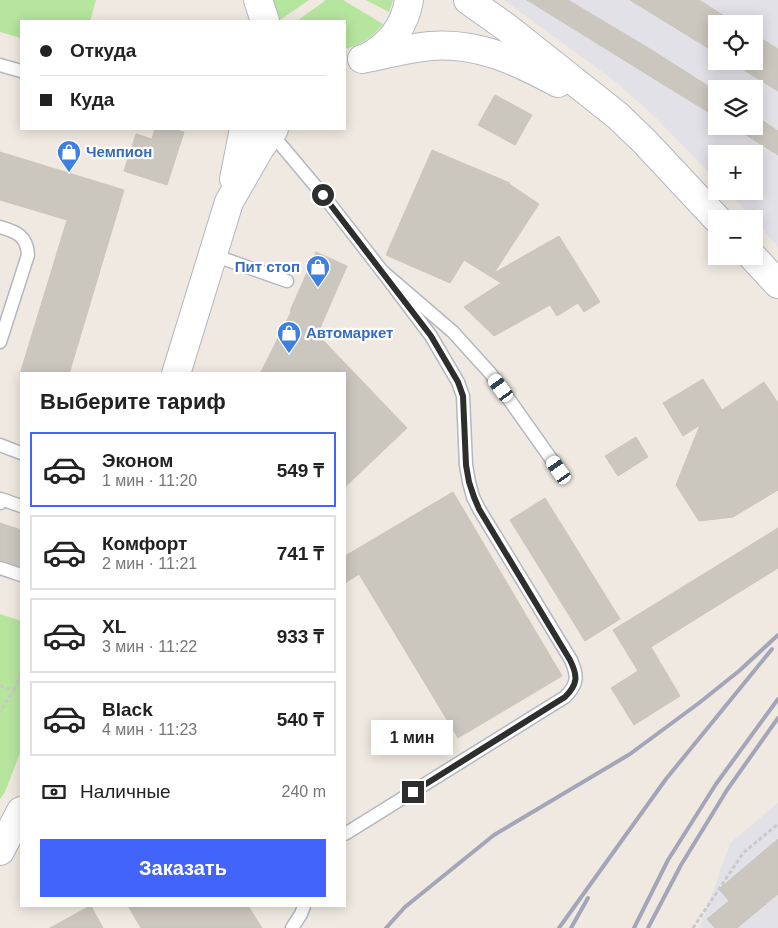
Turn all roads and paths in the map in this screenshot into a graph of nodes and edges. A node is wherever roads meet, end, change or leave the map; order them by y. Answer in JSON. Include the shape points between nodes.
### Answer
{"nodes":[{"id":1,"x":409,"y":0,"type":"edge"},
{"id":2,"x":468,"y":0,"type":"edge"},
{"id":3,"x":352,"y":63,"type":"edge"},
{"id":4,"x":0,"y":66,"type":"edge"},
{"id":5,"x":20,"y":71,"type":"edge"},
{"id":6,"x":618,"y":116,"type":"junction"},
{"id":7,"x":244,"y":130,"type":"edge"},
{"id":8,"x":273,"y":131,"type":"edge"},
{"id":9,"x":229,"y":202,"type":"junction"},
{"id":10,"x":709,"y":210,"type":"edge"},
{"id":11,"x":0,"y":227,"type":"edge"},
{"id":12,"x":213,"y":255,"type":"junction"},
{"id":13,"x":760,"y":265,"type":"edge"},
{"id":14,"x":382,"y":271,"type":"junction"},
{"id":15,"x":287,"y":282,"type":"dead end"},
{"id":16,"x":778,"y":284,"type":"edge"},
{"id":17,"x":0,"y":342,"type":"edge"},
{"id":18,"x":177,"y":372,"type":"edge"},
{"id":19,"x":0,"y":445,"type":"edge"},
{"id":20,"x":20,"y":452,"type":"edge"},
{"id":21,"x":559,"y":470,"type":"dead end"},
{"id":22,"x":0,"y":500,"type":"edge"},
{"id":23,"x":20,"y":506,"type":"edge"},
{"id":24,"x":0,"y":568,"type":"edge"},
{"id":25,"x":20,"y":575,"type":"edge"},
{"id":26,"x":20,"y":675,"type":"edge"},
{"id":27,"x":0,"y":686,"type":"edge"},
{"id":28,"x":14,"y":690,"type":"junction"},
{"id":29,"x":0,"y":712,"type":"edge"},
{"id":30,"x":20,"y":813,"type":"edge"},
{"id":31,"x":778,"y":824,"type":"edge"},
{"id":32,"x":346,"y":833,"type":"edge"},
{"id":33,"x":0,"y":851,"type":"edge"},
{"id":34,"x":304,"y":907,"type":"edge"},
{"id":35,"x":292,"y":928,"type":"edge"},
{"id":36,"x":693,"y":928,"type":"edge"}],
"edges":[{"from":1,"to":3,"type":"main road","via":[[393,36],[369,56]]},
{"from":2,"to":6,"type":"main road"},
{"from":3,"to":6,"type":"main road","via":[[430,46],[470,48],[524,65]]},
{"from":4,"to":5,"type":"lane"},
{"from":6,"to":10,"type":"main road"},
{"from":7,"to":9,"type":"main road"},
{"from":8,"to":9,"type":"main road"},
{"from":8,"to":14,"type":"lane"},
{"from":9,"to":12,"type":"main road"},
{"from":11,"to":17,"type":"lane","via":[[18,233],[24,239],[28,255]]},
{"from":12,"to":15,"type":"lane"},
{"from":12,"to":18,"type":"main road"},
{"from":13,"to":16,"type":"main road"},
{"from":14,"to":21,"type":"lane","via":[[453,332],[491,374]]},
{"from":14,"to":32,"type":"lane","via":[[431,336],[458,382],[463,396],[466,465],[474,497],[570,660],[576,680],[565,697]]},
{"from":19,"to":20,"type":"lane"},
{"from":22,"to":23,"type":"lane"},
{"from":24,"to":25,"type":"lane"},
{"from":26,"to":28,"type":"path"},
{"from":27,"to":28,"type":"path"},
{"from":28,"to":29,"type":"path"},
{"from":30,"to":33,"type":"main road"},
{"from":31,"to":36,"type":"path","via":[[743,853]]},
{"from":34,"to":35,"type":"lane"}]}
